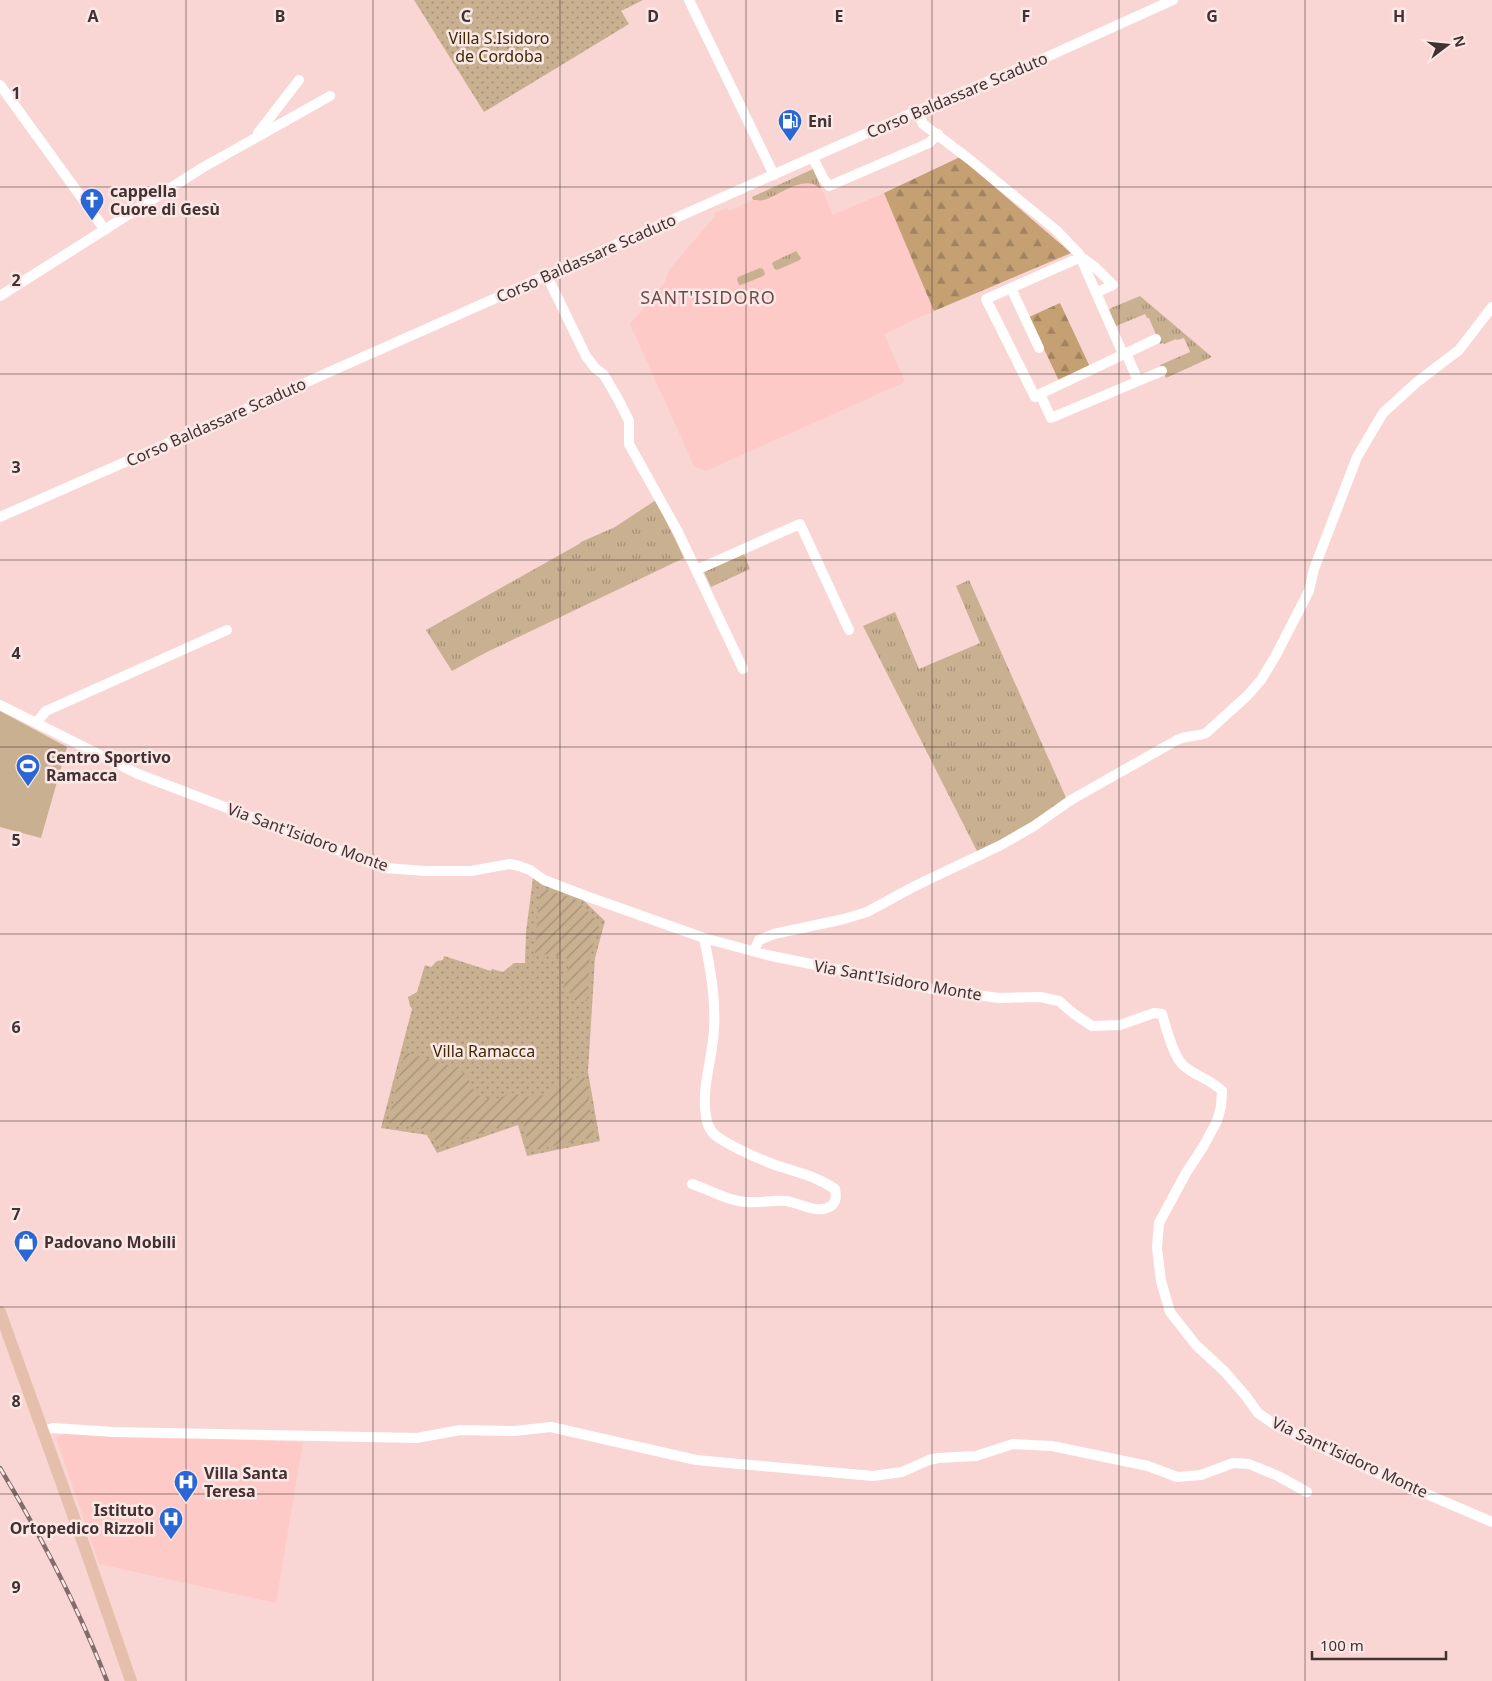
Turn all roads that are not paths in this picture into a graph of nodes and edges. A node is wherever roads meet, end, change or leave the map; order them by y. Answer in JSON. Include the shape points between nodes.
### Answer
{"nodes":[{"id":1,"x":689,"y":0,"type":"edge"},
{"id":2,"x":1173,"y":0,"type":"edge"},
{"id":3,"x":299,"y":80,"type":"dead end"},
{"id":4,"x":0,"y":85,"type":"edge"},
{"id":5,"x":330,"y":96,"type":"dead end"},
{"id":6,"x":917,"y":111,"type":"junction"},
{"id":7,"x":938,"y":134,"type":"junction"},
{"id":8,"x":252,"y":140,"type":"junction"},
{"id":9,"x":813,"y":158,"type":"junction"},
{"id":10,"x":774,"y":175,"type":"junction"},
{"id":11,"x":105,"y":230,"type":"junction"},
{"id":12,"x":1081,"y":257,"type":"junction"},
{"id":13,"x":547,"y":276,"type":"junction"},
{"id":14,"x":1011,"y":288,"type":"junction"},
{"id":15,"x":1096,"y":292,"type":"junction"},
{"id":16,"x":0,"y":296,"type":"edge"},
{"id":17,"x":1492,"y":307,"type":"edge"},
{"id":18,"x":1156,"y":339,"type":"dead end"},
{"id":19,"x":1039,"y":348,"type":"dead end"},
{"id":20,"x":1124,"y":354,"type":"junction"},
{"id":21,"x":1162,"y":371,"type":"dead end"},
{"id":22,"x":1138,"y":381,"type":"junction"},
{"id":23,"x":1040,"y":394,"type":"junction"},
{"id":24,"x":0,"y":517,"type":"edge"},
{"id":25,"x":696,"y":570,"type":"junction"},
{"id":26,"x":227,"y":630,"type":"dead end"},
{"id":27,"x":849,"y":630,"type":"dead end"},
{"id":28,"x":743,"y":669,"type":"dead end"},
{"id":29,"x":0,"y":705,"type":"edge"},
{"id":30,"x":36,"y":723,"type":"junction"},
{"id":31,"x":704,"y":938,"type":"junction"},
{"id":32,"x":754,"y":951,"type":"junction"},
{"id":33,"x":692,"y":1184,"type":"dead end"},
{"id":34,"x":0,"y":1312,"type":"edge"},
{"id":35,"x":42,"y":1431,"type":"junction"},
{"id":36,"x":1307,"y":1492,"type":"dead end"},
{"id":37,"x":1492,"y":1522,"type":"edge"},
{"id":38,"x":131,"y":1681,"type":"edge"}],
"edges":[{"from":1,"to":10,"type":"street"},
{"from":2,"to":6,"type":"street","name":"Corso Baldassare Scaduto"},
{"from":3,"to":8,"type":"street"},
{"from":4,"to":11,"type":"street"},
{"from":5,"to":8,"type":"street"},
{"from":6,"to":7,"type":"street","via":[[923,124]]},
{"from":6,"to":9,"type":"street","name":"Corso Baldassare Scaduto"},
{"from":7,"to":9,"type":"street","via":[[929,142],[829,186]]},
{"from":7,"to":12,"type":"street","via":[[1056,230]]},
{"from":8,"to":11,"type":"street"},
{"from":9,"to":10,"type":"street","name":"Corso Baldassare Scaduto"},
{"from":10,"to":13,"type":"street","name":"Corso Baldassare Scaduto"},
{"from":11,"to":16,"type":"street"},
{"from":12,"to":14,"type":"street"},
{"from":12,"to":15,"type":"street"},
{"from":12,"to":15,"type":"street","via":[[1113,285]]},
{"from":13,"to":24,"type":"street","name":"Corso Baldassare Scaduto"},
{"from":13,"to":25,"type":"street","via":[[586,356],[604,375],[618,399],[629,421],[629,444]]},
{"from":14,"to":19,"type":"street"},
{"from":14,"to":23,"type":"street","via":[[986,299],[1035,397]]},
{"from":15,"to":20,"type":"street"},
{"from":17,"to":32,"type":"street","via":[[1459,350],[1383,413],[1356,458],[1314,569],[1309,591],[1276,655],[1247,696],[1206,733],[1182,737],[1000,845],[913,886],[867,912],[774,934],[759,940]]},
{"from":18,"to":20,"type":"street"},
{"from":20,"to":22,"type":"street"},
{"from":20,"to":23,"type":"street"},
{"from":21,"to":22,"type":"street"},
{"from":22,"to":23,"type":"street","via":[[1051,418]]},
{"from":25,"to":27,"type":"street","via":[[800,524]]},
{"from":25,"to":28,"type":"street"},
{"from":26,"to":30,"type":"street","via":[[46,711]]},
{"from":29,"to":30,"type":"street","name":"Via Sant'Isidoro Monte"},
{"from":30,"to":31,"type":"street","name":"Via Sant'Isidoro Monte","via":[[138,774],[385,868],[471,871],[510,864],[530,870],[544,880]]},
{"from":31,"to":32,"type":"street","name":"Via Sant'Isidoro Monte"},
{"from":31,"to":33,"type":"street","via":[[714,1002],[714,1030],[704,1105],[710,1129],[719,1138],[750,1154],[825,1182],[835,1189],[837,1197],[826,1209],[814,1210],[785,1201],[736,1200]]},
{"from":32,"to":37,"type":"street","name":"Via Sant'Isidoro Monte","via":[[938,990],[1059,1001],[1092,1026],[1120,1025],[1154,1013],[1162,1014],[1181,1064],[1222,1091],[1217,1121],[1159,1223],[1157,1248],[1161,1281],[1170,1312],[1196,1346],[1225,1372],[1258,1413],[1277,1426],[1347,1460]]},
{"from":34,"to":35,"type":"main road"},
{"from":35,"to":36,"type":"street","via":[[53,1428],[417,1438],[460,1430],[514,1432],[551,1427],[696,1460],[873,1476],[902,1472],[929,1460],[976,1456],[1019,1444],[1052,1446],[1148,1466],[1177,1476],[1201,1475],[1233,1463],[1249,1464]]},
{"from":35,"to":38,"type":"main road"}]}
